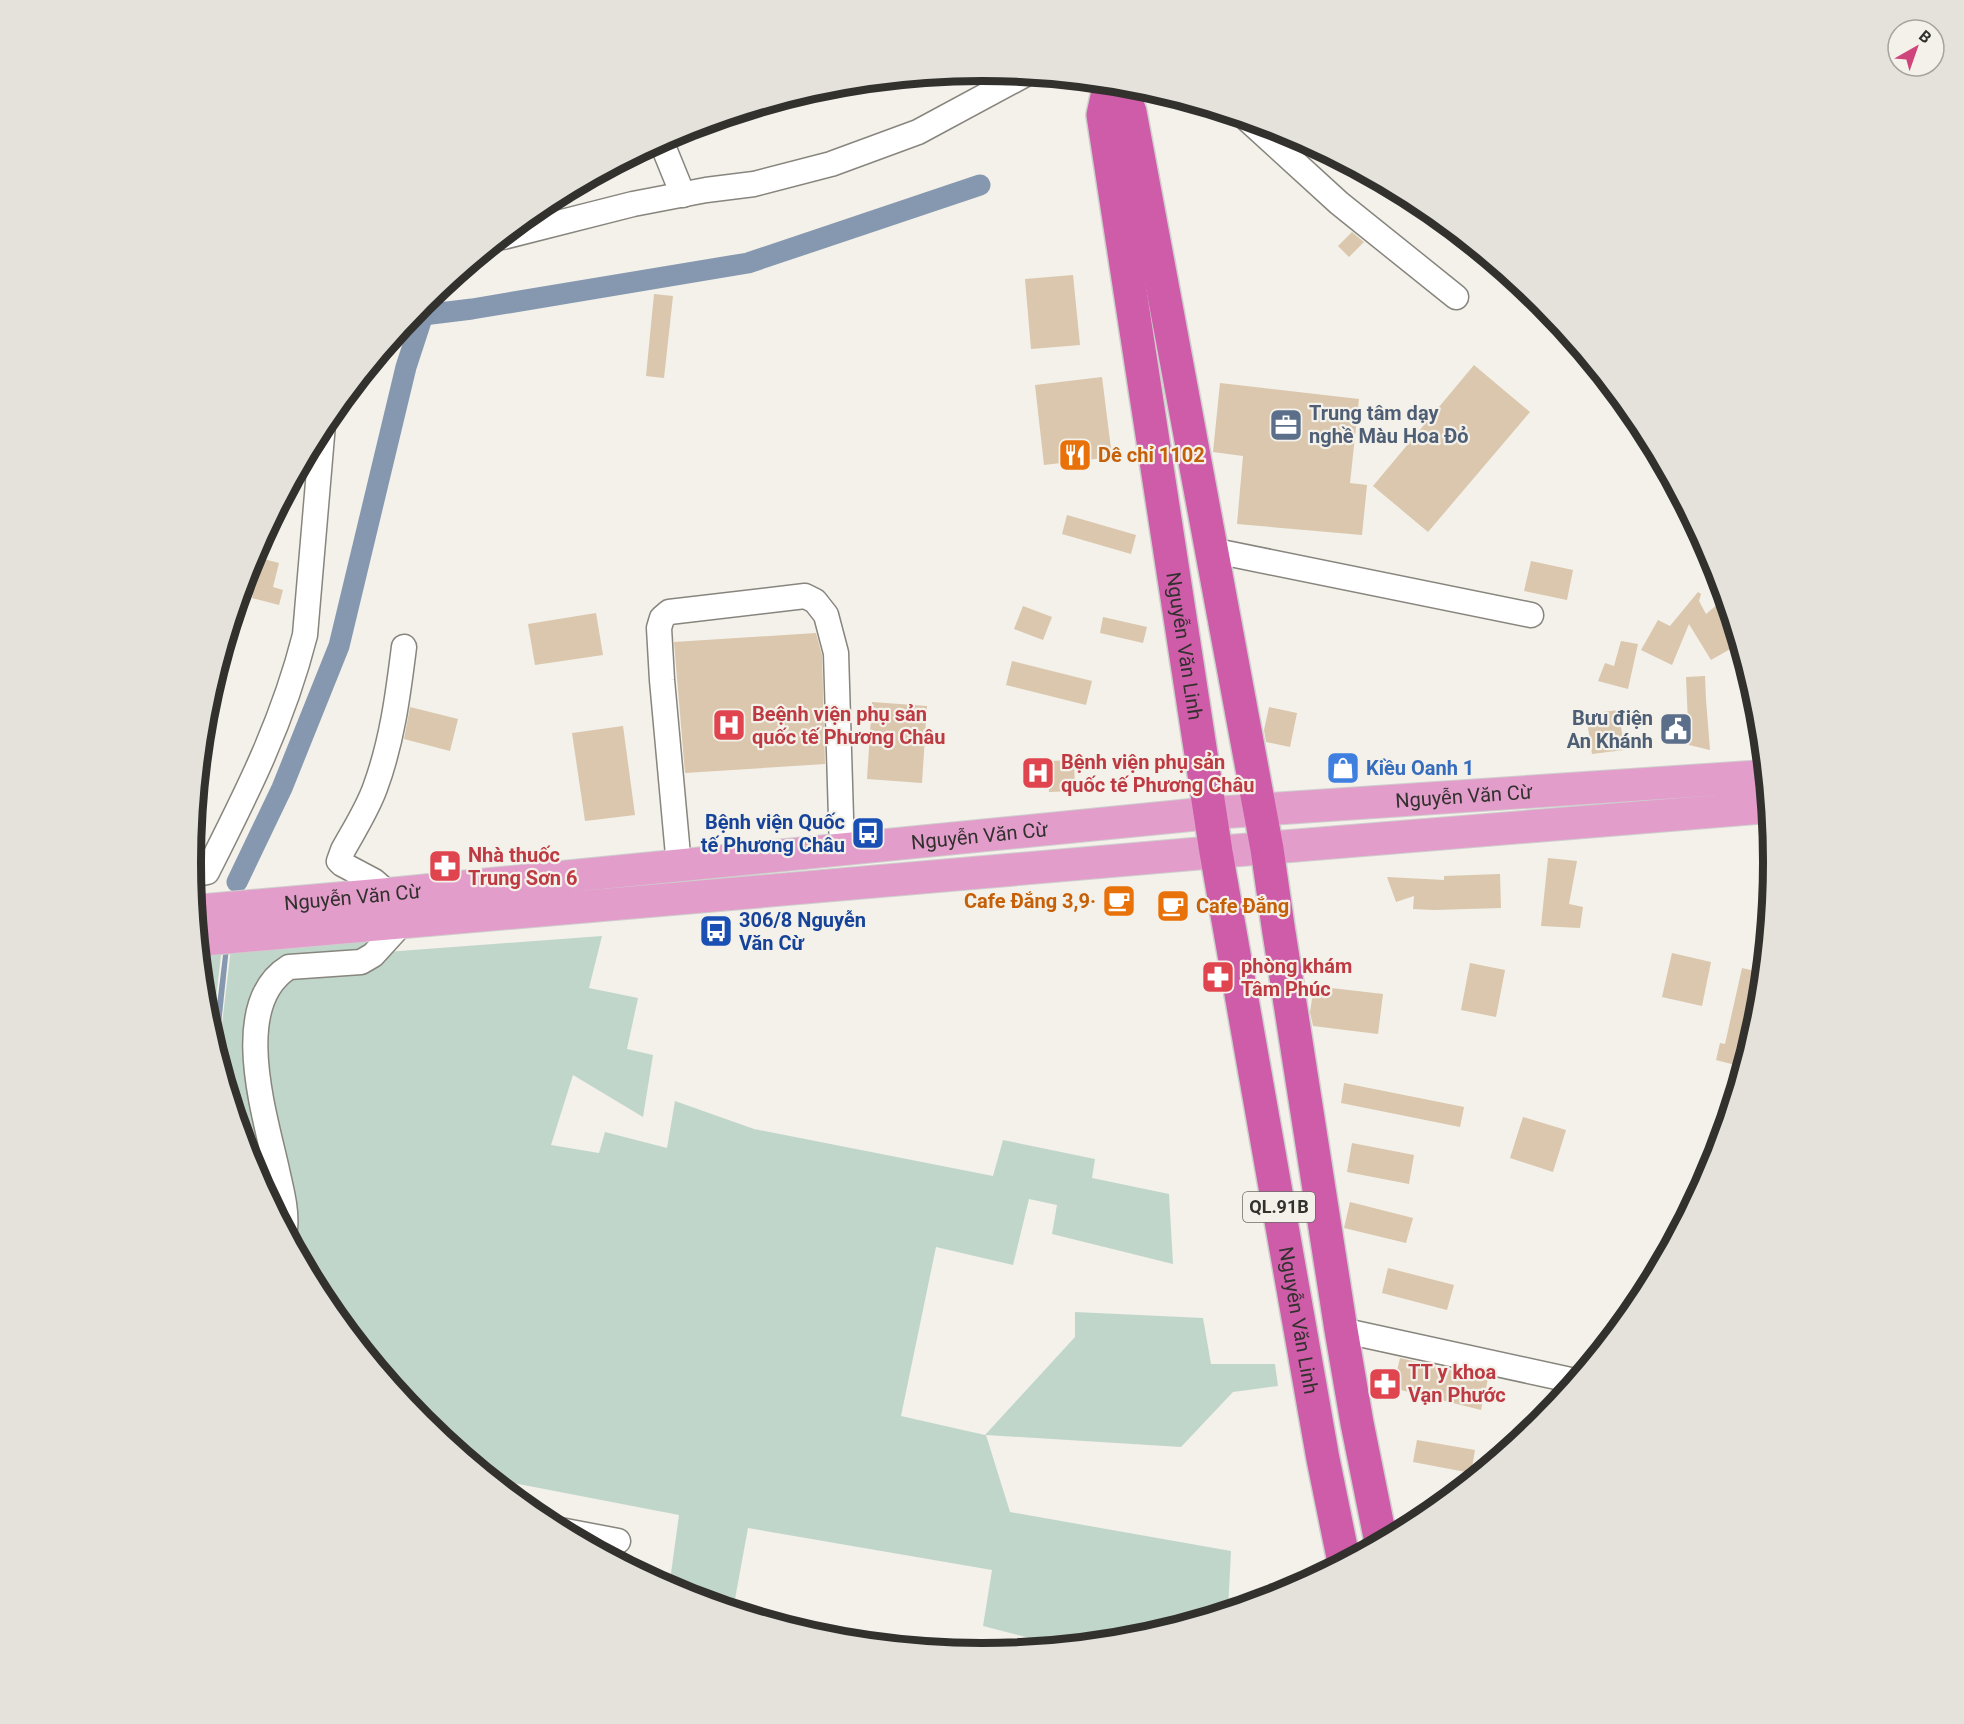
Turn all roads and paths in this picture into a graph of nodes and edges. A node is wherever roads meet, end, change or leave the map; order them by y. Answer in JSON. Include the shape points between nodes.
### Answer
{"nodes":[{"id":1,"x":1011,"y":82,"type":"edge"},
{"id":2,"x":1108,"y":92,"type":"edge"},
{"id":3,"x":1123,"y":94,"type":"edge"},
{"id":4,"x":1262,"y":133,"type":"edge"},
{"id":5,"x":664,"y":149,"type":"edge"},
{"id":6,"x":683,"y":195,"type":"junction"},
{"id":7,"x":521,"y":232,"type":"edge"},
{"id":8,"x":1456,"y":297,"type":"dead end"},
{"id":9,"x":321,"y":447,"type":"edge"},
{"id":10,"x":1211,"y":550,"type":"junction"},
{"id":11,"x":1530,"y":615,"type":"dead end"},
{"id":12,"x":404,"y":647,"type":"dead end"},
{"id":13,"x":1758,"y":776,"type":"edge"},
{"id":14,"x":1761,"y":808,"type":"edge"},
{"id":15,"x":1260,"y":810,"type":"junction"},
{"id":16,"x":1211,"y":813,"type":"junction"},
{"id":17,"x":1267,"y":849,"type":"junction"},
{"id":18,"x":842,"y":850,"type":"junction"},
{"id":19,"x":1216,"y":852,"type":"junction"},
{"id":20,"x":679,"y":866,"type":"junction"},
{"id":21,"x":201,"y":873,"type":"edge"},
{"id":22,"x":554,"y":893,"type":"junction"},
{"id":23,"x":396,"y":908,"type":"junction"},
{"id":24,"x":204,"y":921,"type":"edge"},
{"id":25,"x":285,"y":1213,"type":"edge"},
{"id":26,"x":1341,"y":1330,"type":"junction"},
{"id":27,"x":1566,"y":1380,"type":"edge"},
{"id":28,"x":585,"y":1534,"type":"edge"},
{"id":29,"x":1379,"y":1534,"type":"edge"},
{"id":30,"x":618,"y":1540,"type":"dead end"},
{"id":31,"x":1342,"y":1554,"type":"edge"}],
"edges":[{"from":1,"to":6,"type":"street","via":[[918,132],[831,164],[754,184]]},
{"from":2,"to":16,"type":"highway","name":"Nguyễn Văn Linh","number":"QL.91B","via":[[1103,115]]},
{"from":3,"to":10,"type":"highway","name":"Nguyễn Văn Linh","number":"QL.91B","via":[[1130,112]]},
{"from":4,"to":8,"type":"street","via":[[1339,203]]},
{"from":5,"to":6,"type":"street"},
{"from":6,"to":7,"type":"street"},
{"from":9,"to":21,"type":"street","via":[[304,635],[296,669],[254,779],[213,862],[207,872]]},
{"from":10,"to":11,"type":"street"},
{"from":10,"to":15,"type":"highway","name":"Nguyễn Văn Linh","number":"QL.91B"},
{"from":12,"to":23,"type":"street","via":[[389,743],[374,790],[339,861],[374,881]]},
{"from":13,"to":15,"type":"main road","name":"Nguyễn Văn Cừ"},
{"from":14,"to":17,"type":"main road","name":"Nguyễn Văn Cừ"},
{"from":15,"to":16,"type":"main road","name":"Nguyễn Văn Cừ"},
{"from":15,"to":17,"type":"highway","name":"Nguyễn Văn Linh","number":"QL.91B"},
{"from":16,"to":18,"type":"main road","name":"Nguyễn Văn Cừ"},
{"from":16,"to":19,"type":"highway","name":"Nguyễn Văn Linh","number":"QL.91B"},
{"from":17,"to":19,"type":"main road","name":"Nguyễn Văn Cừ"},
{"from":17,"to":26,"type":"highway","name":"Nguyễn Văn Linh","number":"QL.91B"},
{"from":18,"to":20,"type":"main road","name":"Nguyễn Văn Cừ"},
{"from":18,"to":20,"type":"street","via":[[836,653],[826,615],[815,601],[805,596],[669,612],[662,618],[662,680]]},
{"from":19,"to":22,"type":"main road","name":"Nguyễn Văn Cừ"},
{"from":19,"to":31,"type":"highway","name":"Nguyễn Văn Linh","number":"QL.91B"},
{"from":20,"to":22,"type":"main road","name":"Nguyễn Văn Cừ"},
{"from":22,"to":23,"type":"main road","name":"Nguyễn Văn Cừ"},
{"from":23,"to":24,"type":"main road","name":"Nguyễn Văn Cừ"},
{"from":23,"to":25,"type":"street","via":[[373,955],[361,962],[289,968],[270,983],[258,1012],[255,1031],[260,1092]]},
{"from":26,"to":27,"type":"street"},
{"from":26,"to":29,"type":"highway","name":"Nguyễn Văn Linh","number":"QL.91B"},
{"from":28,"to":30,"type":"street"}]}
